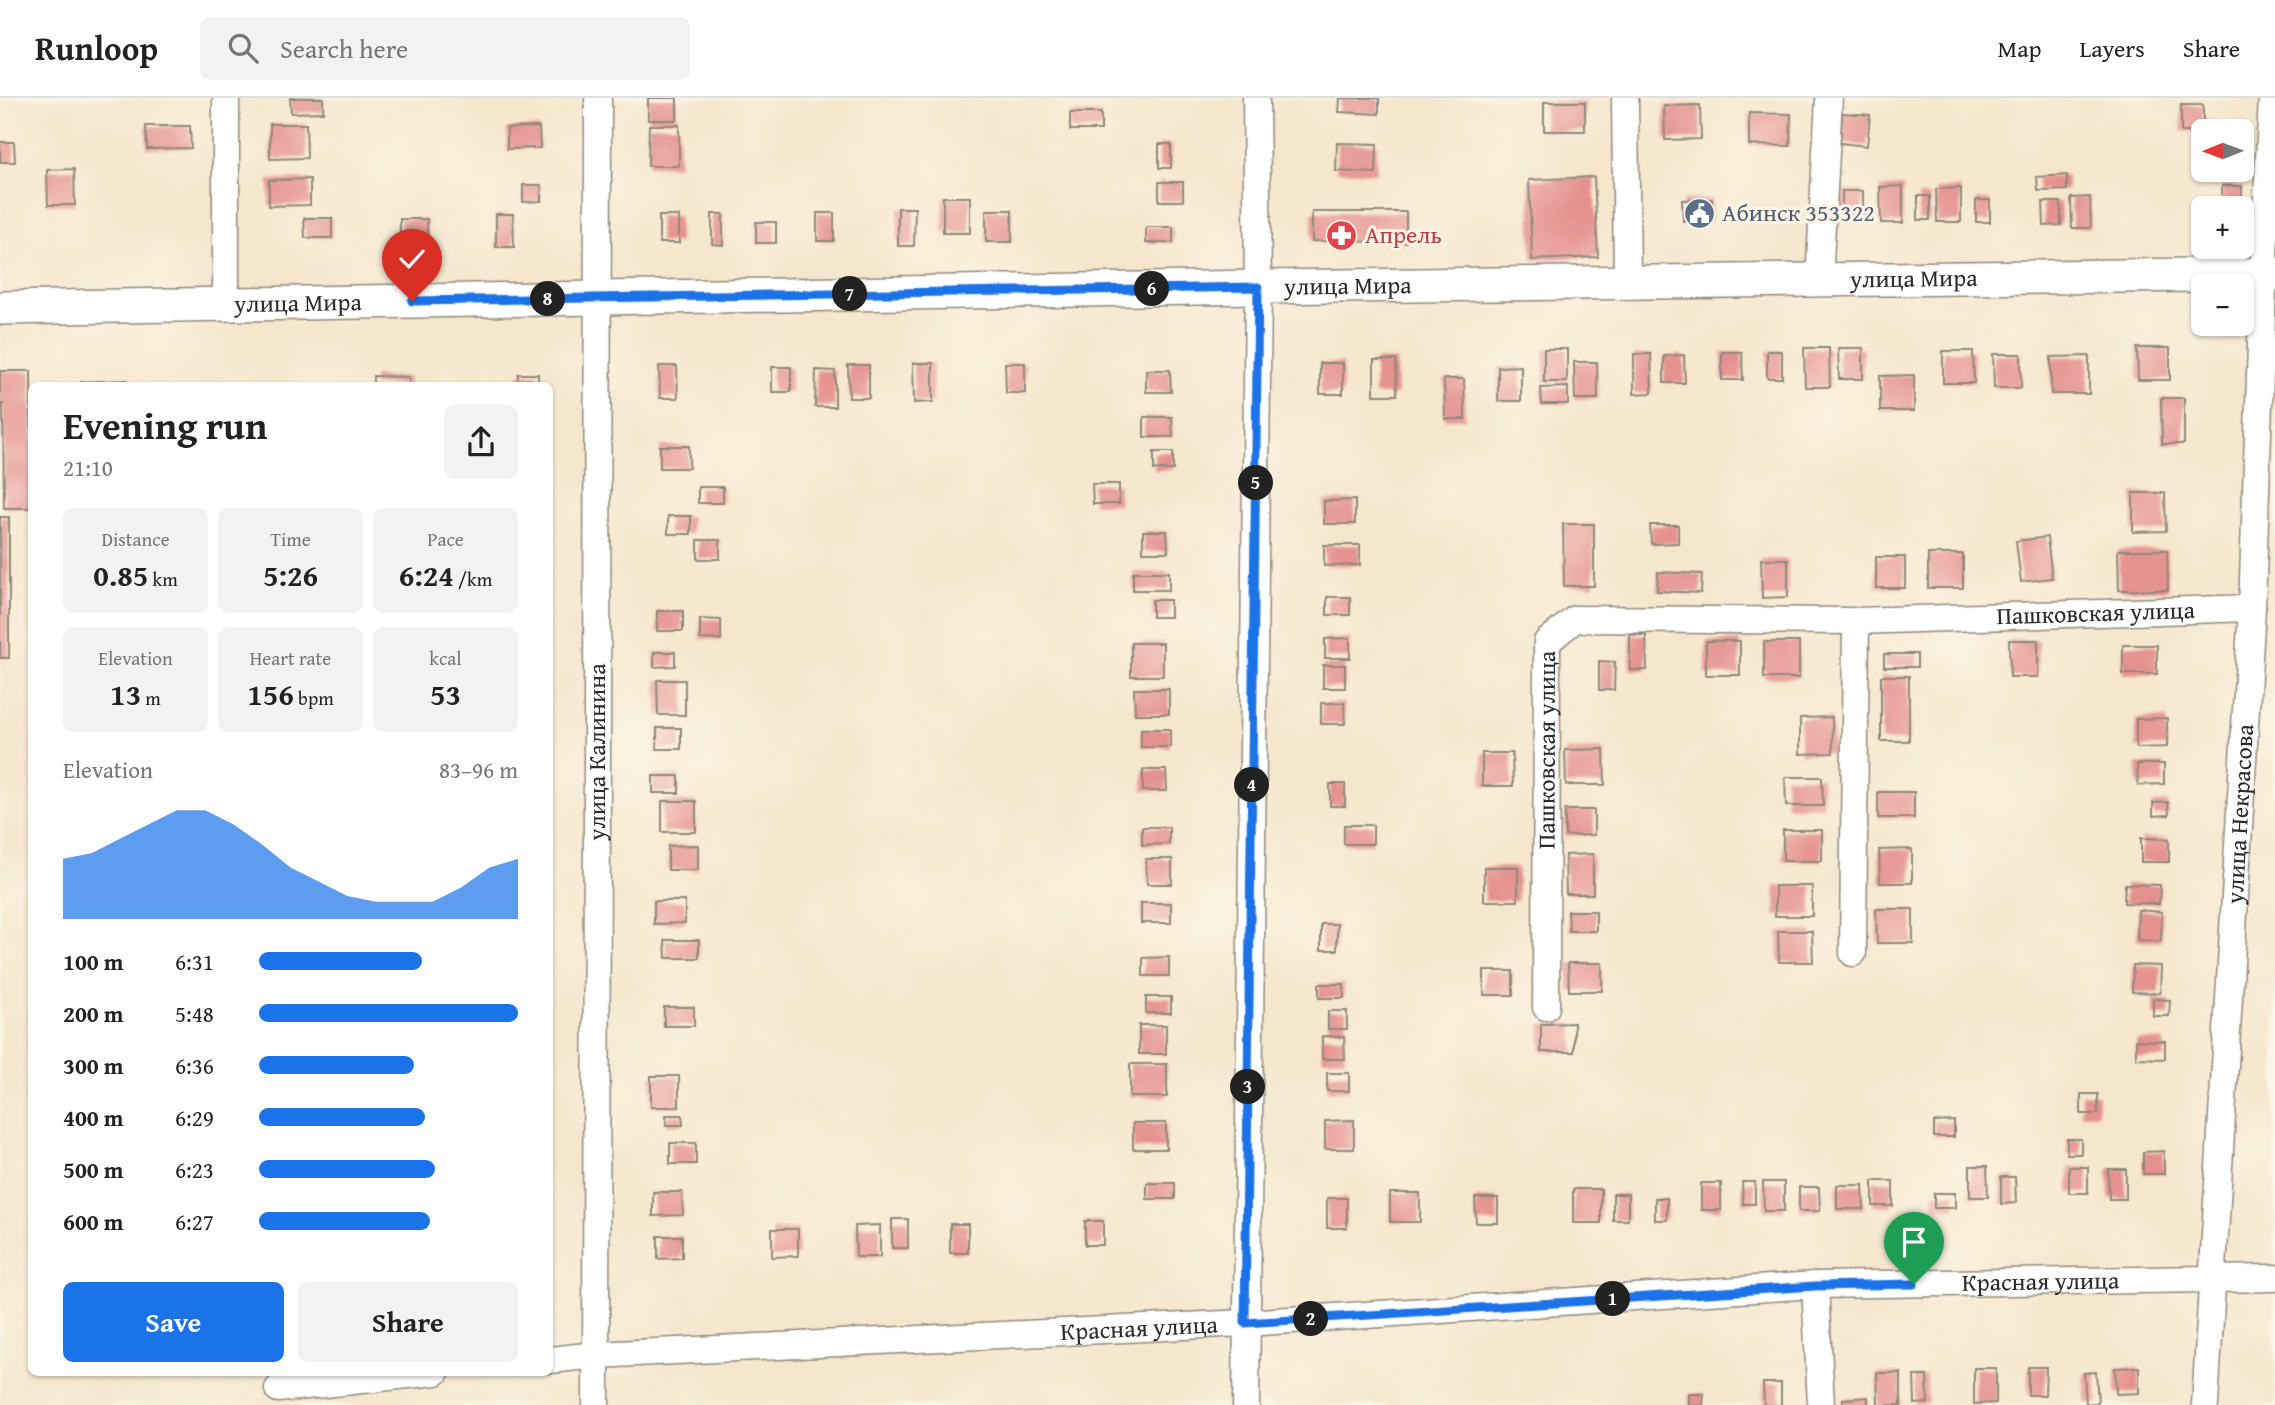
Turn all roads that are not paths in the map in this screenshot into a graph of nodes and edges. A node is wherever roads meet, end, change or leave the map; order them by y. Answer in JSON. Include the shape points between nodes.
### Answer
{"nodes":[{"id":1,"x":226,"y":98,"type":"edge"},
{"id":2,"x":598,"y":98,"type":"edge"},
{"id":3,"x":1256,"y":98,"type":"edge"},
{"id":4,"x":1625,"y":98,"type":"edge"},
{"id":5,"x":1829,"y":98,"type":"edge"},
{"id":6,"x":2272,"y":98,"type":"edge"},
{"id":7,"x":2269,"y":274,"type":"edge"},
{"id":8,"x":1819,"y":280,"type":"junction"},
{"id":9,"x":1627,"y":282,"type":"junction"},
{"id":10,"x":1258,"y":287,"type":"junction"},
{"id":11,"x":597,"y":298,"type":"junction"},
{"id":12,"x":226,"y":304,"type":"junction"},
{"id":13,"x":0,"y":308,"type":"edge"},
{"id":14,"x":2252,"y":608,"type":"junction"},
{"id":15,"x":1856,"y":621,"type":"junction"},
{"id":16,"x":1853,"y":953,"type":"dead end"},
{"id":17,"x":1546,"y":1007,"type":"dead end"},
{"id":18,"x":2275,"y":1278,"type":"edge"},
{"id":19,"x":2213,"y":1280,"type":"junction"},
{"id":20,"x":1815,"y":1286,"type":"junction"},
{"id":21,"x":1245,"y":1323,"type":"junction"},
{"id":22,"x":596,"y":1355,"type":"junction"},
{"id":23,"x":553,"y":1360,"type":"edge"},
{"id":24,"x":399,"y":1376,"type":"edge"},
{"id":25,"x":278,"y":1389,"type":"dead end"},
{"id":26,"x":596,"y":1405,"type":"edge"},
{"id":27,"x":1246,"y":1405,"type":"edge"},
{"id":28,"x":1821,"y":1405,"type":"edge"},
{"id":29,"x":2205,"y":1405,"type":"edge"}],
"edges":[{"from":1,"to":12,"type":"street"},
{"from":2,"to":11,"type":"street","name":"улица Калинина"},
{"from":3,"to":10,"type":"street"},
{"from":4,"to":9,"type":"street"},
{"from":5,"to":8,"type":"street"},
{"from":6,"to":7,"type":"street","name":"улица Некрасова"},
{"from":7,"to":8,"type":"main road","name":"улица Мира"},
{"from":7,"to":14,"type":"street","name":"улица Некрасова"},
{"from":8,"to":9,"type":"main road","name":"улица Мира"},
{"from":9,"to":10,"type":"main road","name":"улица Мира"},
{"from":10,"to":11,"type":"main road","name":"улица Мира"},
{"from":10,"to":21,"type":"street"},
{"from":11,"to":12,"type":"main road","name":"улица Мира"},
{"from":11,"to":22,"type":"street","name":"улица Калинина"},
{"from":12,"to":13,"type":"main road","name":"улица Мира"},
{"from":14,"to":15,"type":"street","name":"Пашковская улица"},
{"from":14,"to":19,"type":"street","name":"улица Некрасова"},
{"from":15,"to":16,"type":"street"},
{"from":15,"to":17,"type":"street","name":"Пашковская улица","via":[[1575,620],[1547,642]]},
{"from":18,"to":19,"type":"street","name":"Красная улица"},
{"from":19,"to":20,"type":"street","name":"Красная улица"},
{"from":19,"to":29,"type":"street","name":"улица Некрасова"},
{"from":20,"to":21,"type":"street","name":"Красная улица"},
{"from":20,"to":28,"type":"street"},
{"from":21,"to":22,"type":"street","name":"Красная улица"},
{"from":21,"to":27,"type":"street"},
{"from":22,"to":23,"type":"street","name":"Красная улица"},
{"from":22,"to":26,"type":"street","name":"улица Калинина"},
{"from":24,"to":25,"type":"street"}]}
